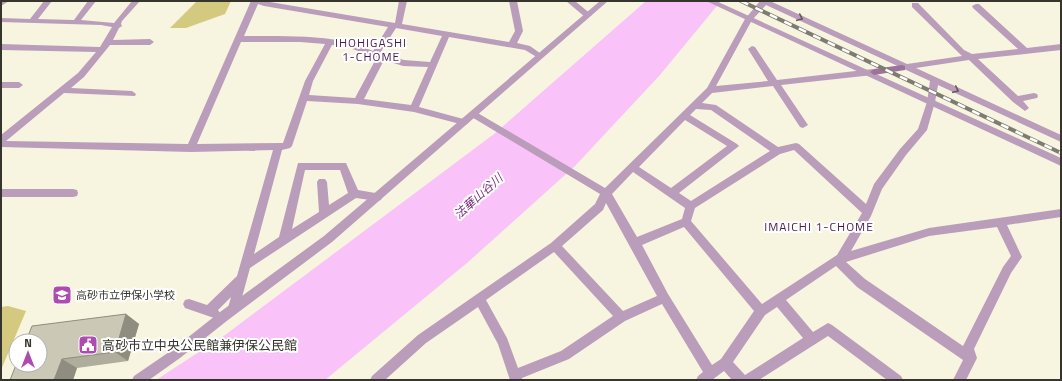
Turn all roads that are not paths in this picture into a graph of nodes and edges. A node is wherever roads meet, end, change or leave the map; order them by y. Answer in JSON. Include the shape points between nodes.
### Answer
{"nodes":[{"id":1,"x":5,"y":1,"type":"edge"},
{"id":2,"x":48,"y":1,"type":"edge"},
{"id":3,"x":92,"y":1,"type":"edge"},
{"id":4,"x":136,"y":1,"type":"edge"},
{"id":5,"x":255,"y":1,"type":"edge"},
{"id":6,"x":403,"y":1,"type":"edge"},
{"id":7,"x":513,"y":1,"type":"edge"},
{"id":8,"x":570,"y":1,"type":"edge"},
{"id":9,"x":604,"y":1,"type":"edge"},
{"id":10,"x":710,"y":1,"type":"edge"},
{"id":11,"x":765,"y":1,"type":"edge"},
{"id":12,"x":262,"y":2,"type":"edge"},
{"id":13,"x":1,"y":4,"type":"edge"},
{"id":14,"x":915,"y":5,"type":"dead end"},
{"id":15,"x":976,"y":6,"type":"dead end"},
{"id":16,"x":588,"y":15,"type":"junction"},
{"id":17,"x":940,"y":18,"type":"dead end"},
{"id":18,"x":749,"y":19,"type":"junction"},
{"id":19,"x":929,"y":19,"type":"junction"},
{"id":20,"x":1,"y":20,"type":"edge"},
{"id":21,"x":32,"y":21,"type":"junction"},
{"id":22,"x":76,"y":22,"type":"junction"},
{"id":23,"x":118,"y":26,"type":"junction"},
{"id":24,"x":395,"y":26,"type":"junction"},
{"id":25,"x":446,"y":33,"type":"junction"},
{"id":26,"x":238,"y":39,"type":"junction"},
{"id":27,"x":150,"y":42,"type":"dead end"},
{"id":28,"x":330,"y":42,"type":"junction"},
{"id":29,"x":108,"y":43,"type":"junction"},
{"id":30,"x":512,"y":45,"type":"junction"},
{"id":31,"x":1,"y":47,"type":"edge"},
{"id":32,"x":1060,"y":48,"type":"edge"},
{"id":33,"x":752,"y":49,"type":"dead end"},
{"id":34,"x":102,"y":50,"type":"junction"},
{"id":35,"x":1025,"y":51,"type":"junction"},
{"id":36,"x":378,"y":55,"type":"junction"},
{"id":37,"x":540,"y":56,"type":"junction"},
{"id":38,"x":971,"y":57,"type":"junction"},
{"id":39,"x":432,"y":65,"type":"junction"},
{"id":40,"x":904,"y":68,"type":"junction"},
{"id":41,"x":874,"y":72,"type":"joint"},
{"id":42,"x":862,"y":73,"type":"junction"},
{"id":43,"x":934,"y":80,"type":"junction"},
{"id":44,"x":774,"y":82,"type":"junction"},
{"id":45,"x":1,"y":85,"type":"edge"},
{"id":46,"x":19,"y":85,"type":"dead end"},
{"id":47,"x":62,"y":90,"type":"junction"},
{"id":48,"x":710,"y":90,"type":"junction"},
{"id":49,"x":132,"y":94,"type":"dead end"},
{"id":50,"x":1034,"y":96,"type":"dead end"},
{"id":51,"x":304,"y":98,"type":"junction"},
{"id":52,"x":1016,"y":100,"type":"junction"},
{"id":53,"x":358,"y":101,"type":"junction"},
{"id":54,"x":931,"y":102,"type":"junction"},
{"id":55,"x":694,"y":106,"type":"junction"},
{"id":56,"x":1025,"y":108,"type":"dead end"},
{"id":57,"x":414,"y":109,"type":"junction"},
{"id":58,"x":473,"y":114,"type":"junction"},
{"id":59,"x":684,"y":115,"type":"junction"},
{"id":60,"x":464,"y":122,"type":"junction"},
{"id":61,"x":803,"y":125,"type":"dead end"},
{"id":62,"x":1061,"y":139,"type":"edge"},
{"id":63,"x":1,"y":140,"type":"edge"},
{"id":64,"x":1,"y":144,"type":"edge"},
{"id":65,"x":278,"y":147,"type":"junction"},
{"id":66,"x":190,"y":148,"type":"junction"},
{"id":67,"x":777,"y":152,"type":"junction"},
{"id":68,"x":1061,"y":162,"type":"edge"},
{"id":69,"x":632,"y":167,"type":"junction"},
{"id":70,"x":322,"y":182,"type":"dead end"},
{"id":71,"x":1,"y":193,"type":"edge"},
{"id":72,"x":73,"y":193,"type":"dead end"},
{"id":73,"x":606,"y":193,"type":"junction"},
{"id":74,"x":672,"y":193,"type":"junction"},
{"id":75,"x":354,"y":194,"type":"junction"},
{"id":76,"x":377,"y":197,"type":"junction"},
{"id":77,"x":691,"y":206,"type":"junction"},
{"id":78,"x":867,"y":211,"type":"junction"},
{"id":79,"x":1061,"y":213,"type":"edge"},
{"id":80,"x":324,"y":214,"type":"junction"},
{"id":81,"x":686,"y":222,"type":"junction"},
{"id":82,"x":1000,"y":222,"type":"junction"},
{"id":83,"x":284,"y":240,"type":"junction"},
{"id":84,"x":635,"y":243,"type":"junction"},
{"id":85,"x":555,"y":246,"type":"junction"},
{"id":86,"x":839,"y":260,"type":"junction"},
{"id":87,"x":246,"y":265,"type":"junction"},
{"id":88,"x":242,"y":279,"type":"junction"},
{"id":89,"x":479,"y":298,"type":"junction"},
{"id":90,"x":664,"y":298,"type":"junction"},
{"id":91,"x":778,"y":299,"type":"junction"},
{"id":92,"x":189,"y":304,"type":"dead end"},
{"id":93,"x":234,"y":308,"type":"junction"},
{"id":94,"x":761,"y":310,"type":"junction"},
{"id":95,"x":209,"y":311,"type":"junction"},
{"id":96,"x":224,"y":316,"type":"junction"},
{"id":97,"x":621,"y":317,"type":"junction"},
{"id":98,"x":811,"y":339,"type":"junction"},
{"id":99,"x":971,"y":358,"type":"junction"},
{"id":100,"x":725,"y":363,"type":"junction"},
{"id":101,"x":706,"y":377,"type":"edge"},
{"id":102,"x":516,"y":378,"type":"edge"},
{"id":103,"x":138,"y":380,"type":"edge"},
{"id":104,"x":376,"y":380,"type":"edge"},
{"id":105,"x":741,"y":380,"type":"edge"},
{"id":106,"x":748,"y":380,"type":"edge"},
{"id":107,"x":897,"y":380,"type":"edge"},
{"id":108,"x":959,"y":380,"type":"edge"}],
"edges":[{"from":1,"to":13,"type":"street"},
{"from":2,"to":21,"type":"street"},
{"from":3,"to":22,"type":"street"},
{"from":4,"to":23,"type":"street","via":[[119,20]]},
{"from":5,"to":26,"type":"street"},
{"from":6,"to":24,"type":"street"},
{"from":7,"to":30,"type":"street","via":[[519,31]]},
{"from":8,"to":16,"type":"street"},
{"from":9,"to":16,"type":"street"},
{"from":10,"to":18,"type":"street"},
{"from":11,"to":18,"type":"street"},
{"from":11,"to":40,"type":"street","one_way":true},
{"from":12,"to":24,"type":"street"},
{"from":14,"to":19,"type":"street"},
{"from":15,"to":35,"type":"street"},
{"from":16,"to":37,"type":"street"},
{"from":17,"to":19,"type":"street"},
{"from":18,"to":42,"type":"street"},
{"from":18,"to":48,"type":"street"},
{"from":19,"to":38,"type":"street","via":[[961,52]]},
{"from":20,"to":21,"type":"street"},
{"from":21,"to":22,"type":"street"},
{"from":22,"to":23,"type":"street"},
{"from":23,"to":29,"type":"street"},
{"from":24,"to":25,"type":"street"},
{"from":24,"to":36,"type":"street"},
{"from":25,"to":30,"type":"street"},
{"from":25,"to":39,"type":"street"},
{"from":26,"to":28,"type":"street"},
{"from":26,"to":66,"type":"street"},
{"from":27,"to":29,"type":"street"},
{"from":28,"to":36,"type":"street"},
{"from":28,"to":51,"type":"street","via":[[309,81]]},
{"from":29,"to":34,"type":"street"},
{"from":30,"to":37,"type":"street","via":[[527,48]]},
{"from":31,"to":34,"type":"street"},
{"from":32,"to":35,"type":"street"},
{"from":33,"to":44,"type":"street"},
{"from":34,"to":47,"type":"street","via":[[81,75]]},
{"from":35,"to":38,"type":"street"},
{"from":36,"to":39,"type":"street","via":[[402,63]]},
{"from":36,"to":53,"type":"street","via":[[377,63]]},
{"from":37,"to":58,"type":"street"},
{"from":38,"to":40,"type":"street"},
{"from":38,"to":52,"type":"street"},
{"from":39,"to":57,"type":"street"},
{"from":40,"to":41,"type":"main road"},
{"from":40,"to":43,"type":"street"},
{"from":41,"to":42,"type":"street"},
{"from":42,"to":44,"type":"street"},
{"from":42,"to":54,"type":"street"},
{"from":43,"to":54,"type":"street"},
{"from":43,"to":62,"type":"street","one_way":true},
{"from":44,"to":48,"type":"street"},
{"from":44,"to":61,"type":"street"},
{"from":45,"to":46,"type":"street"},
{"from":47,"to":49,"type":"street"},
{"from":47,"to":63,"type":"street"},
{"from":48,"to":55,"type":"street"},
{"from":50,"to":52,"type":"street"},
{"from":51,"to":53,"type":"street"},
{"from":51,"to":65,"type":"street","via":[[287,146]]},
{"from":52,"to":56,"type":"street"},
{"from":53,"to":57,"type":"street"},
{"from":54,"to":68,"type":"street"},
{"from":54,"to":78,"type":"street","via":[[922,130],[878,187]]},
{"from":55,"to":59,"type":"street"},
{"from":55,"to":67,"type":"street","via":[[713,107]]},
{"from":57,"to":60,"type":"street"},
{"from":58,"to":60,"type":"street"},
{"from":58,"to":73,"type":"street"},
{"from":59,"to":69,"type":"street"},
{"from":59,"to":74,"type":"street","via":[[734,146]]},
{"from":60,"to":76,"type":"street"},
{"from":64,"to":66,"type":"street"},
{"from":65,"to":66,"type":"street"},
{"from":65,"to":87,"type":"street"},
{"from":67,"to":77,"type":"street"},
{"from":67,"to":78,"type":"street","via":[[796,146]]},
{"from":69,"to":73,"type":"street"},
{"from":69,"to":74,"type":"street"},
{"from":70,"to":80,"type":"street"},
{"from":71,"to":72,"type":"street"},
{"from":73,"to":84,"type":"street"},
{"from":73,"to":85,"type":"street","via":[[599,207]]},
{"from":74,"to":77,"type":"street"},
{"from":75,"to":76,"type":"street"},
{"from":75,"to":80,"type":"street"},
{"from":75,"to":83,"type":"street","via":[[343,166],[302,166]]},
{"from":76,"to":93,"type":"street","via":[[328,239]]},
{"from":77,"to":81,"type":"street"},
{"from":78,"to":86,"type":"street"},
{"from":79,"to":82,"type":"street"},
{"from":80,"to":83,"type":"street"},
{"from":81,"to":84,"type":"street"},
{"from":81,"to":94,"type":"street"},
{"from":82,"to":86,"type":"street","via":[[929,232]]},
{"from":82,"to":99,"type":"street","via":[[1018,257],[1007,270],[968,349]]},
{"from":83,"to":87,"type":"street"},
{"from":84,"to":90,"type":"street"},
{"from":85,"to":89,"type":"street"},
{"from":85,"to":97,"type":"street"},
{"from":86,"to":91,"type":"street"},
{"from":86,"to":99,"type":"street","via":[[866,287]]},
{"from":87,"to":88,"type":"street"},
{"from":88,"to":93,"type":"street"},
{"from":88,"to":95,"type":"street"},
{"from":89,"to":102,"type":"street","via":[[503,342]]},
{"from":89,"to":104,"type":"street","via":[[422,339]]},
{"from":90,"to":97,"type":"street"},
{"from":90,"to":101,"type":"street"},
{"from":91,"to":94,"type":"street"},
{"from":91,"to":98,"type":"street"},
{"from":92,"to":95,"type":"street"},
{"from":93,"to":96,"type":"street"},
{"from":94,"to":100,"type":"street"},
{"from":95,"to":96,"type":"street"},
{"from":96,"to":103,"type":"street"},
{"from":97,"to":102,"type":"street","via":[[565,355]]},
{"from":98,"to":106,"type":"street"},
{"from":98,"to":107,"type":"street","via":[[828,328]]},
{"from":99,"to":108,"type":"street"},
{"from":100,"to":101,"type":"street"},
{"from":100,"to":105,"type":"street"}]}
